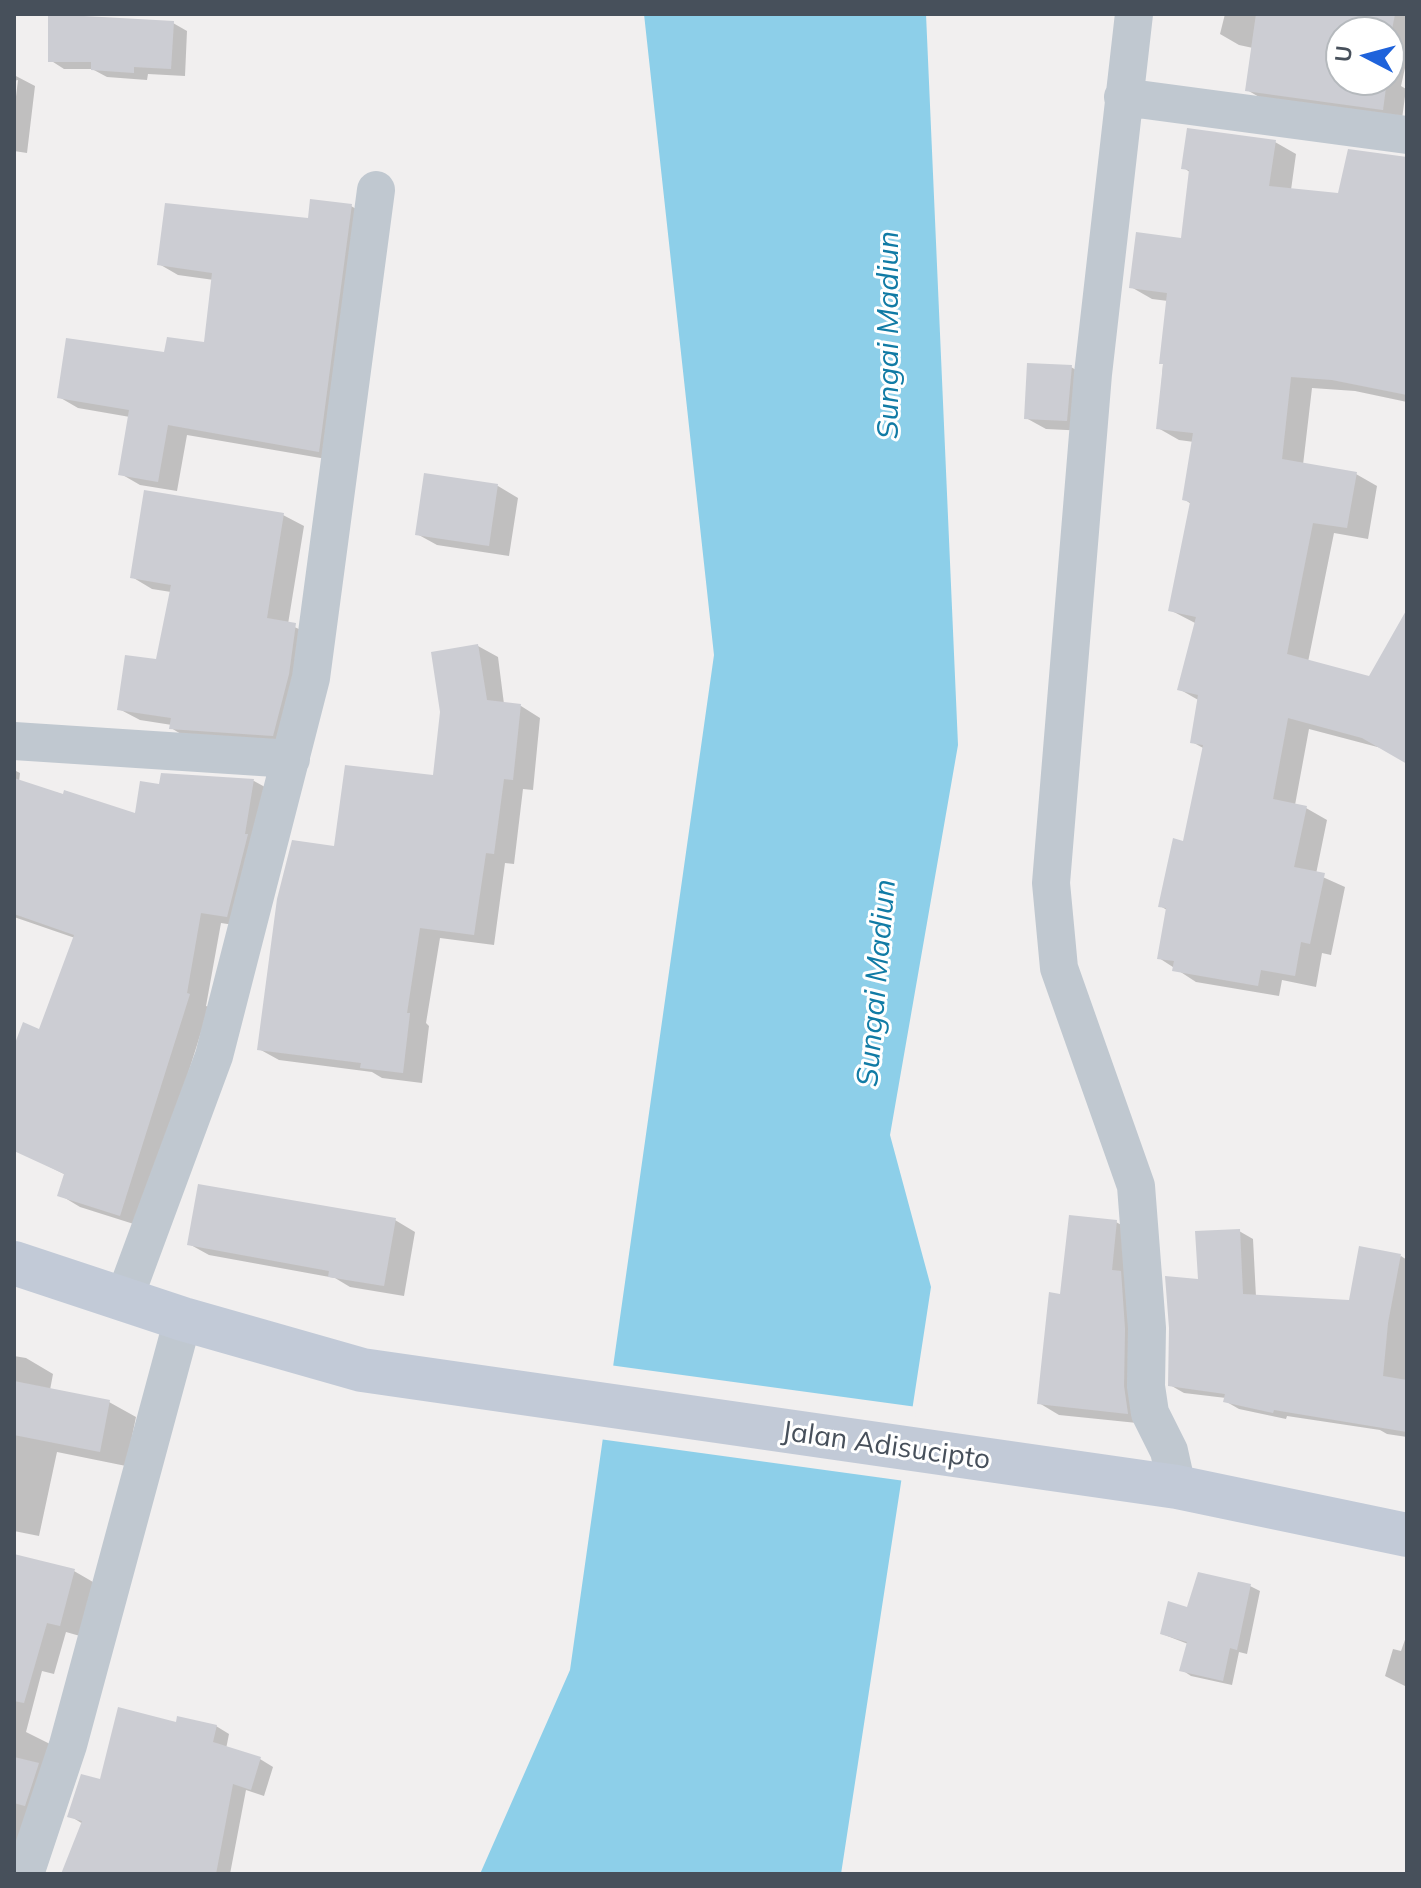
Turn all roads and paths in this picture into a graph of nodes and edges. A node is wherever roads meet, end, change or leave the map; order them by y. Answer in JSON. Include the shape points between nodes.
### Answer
{"nodes":[{"id":1,"x":1134,"y":14,"type":"edge"},
{"id":2,"x":1123,"y":97,"type":"junction"},
{"id":3,"x":1407,"y":135,"type":"edge"},
{"id":4,"x":376,"y":190,"type":"dead end"},
{"id":5,"x":14,"y":741,"type":"edge"},
{"id":6,"x":291,"y":759,"type":"junction"},
{"id":7,"x":14,"y":1263,"type":"edge"},
{"id":8,"x":124,"y":1299,"type":"junction"},
{"id":9,"x":183,"y":1319,"type":"junction"},
{"id":10,"x":1163,"y":1486,"type":"junction"},
{"id":11,"x":1407,"y":1535,"type":"edge"},
{"id":12,"x":25,"y":1874,"type":"edge"}],
"edges":[{"from":1,"to":2,"type":"street"},
{"from":2,"to":3,"type":"street"},
{"from":2,"to":10,"type":"street","via":[[1093,374],[1051,883],[1059,968],[1136,1186],[1146,1386],[1150,1413],[1169,1451]]},
{"from":4,"to":6,"type":"street","via":[[311,678]]},
{"from":5,"to":6,"type":"street"},
{"from":6,"to":8,"type":"street","via":[[214,1056]]},
{"from":7,"to":8,"type":"main road","name":"Jalan Adisucipto"},
{"from":8,"to":9,"type":"main road","name":"Jalan Adisucipto"},
{"from":9,"to":10,"type":"main road","name":"Jalan Adisucipto","via":[[362,1370]]},
{"from":9,"to":12,"type":"street","via":[[68,1745]]},
{"from":10,"to":11,"type":"main road","name":"Jalan Adisucipto"}]}
